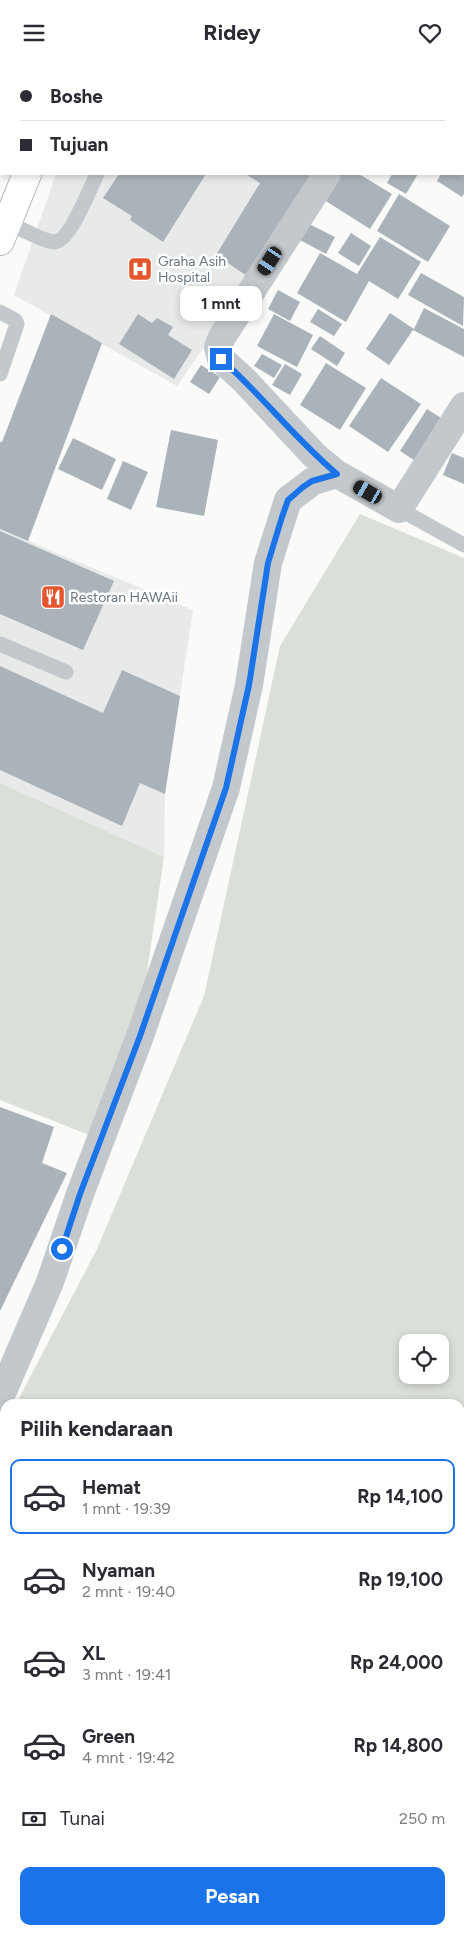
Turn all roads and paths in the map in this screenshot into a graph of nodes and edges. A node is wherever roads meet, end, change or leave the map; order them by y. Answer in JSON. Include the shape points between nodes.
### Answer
{"nodes":[{"id":1,"x":27,"y":175,"type":"edge"},
{"id":2,"x":97,"y":175,"type":"edge"},
{"id":3,"x":326,"y":175,"type":"edge"},
{"id":4,"x":3,"y":231,"type":"edge"},
{"id":5,"x":0,"y":313,"type":"edge"},
{"id":6,"x":0,"y":374,"type":"edge"},
{"id":7,"x":464,"y":406,"type":"edge"},
{"id":8,"x":337,"y":474,"type":"junction"},
{"id":9,"x":399,"y":509,"type":"junction"},
{"id":10,"x":464,"y":545,"type":"edge"},
{"id":11,"x":0,"y":644,"type":"edge"},
{"id":12,"x":66,"y":672,"type":"dead end"},
{"id":13,"x":0,"y":1398,"type":"edge"}],
"edges":[{"from":1,"to":4,"type":"highway"},
{"from":2,"to":4,"type":"lane","via":[[70,229],[61,240],[51,241]]},
{"from":3,"to":8,"type":"street","via":[[218,347],[221,359]]},
{"from":5,"to":6,"type":"lane","via":[[17,324]]},
{"from":7,"to":9,"type":"street"},
{"from":8,"to":9,"type":"street"},
{"from":8,"to":13,"type":"street","via":[[312,481],[288,500],[268,563],[249,685],[226,788],[50,1282]]},
{"from":9,"to":10,"type":"lane"},
{"from":11,"to":12,"type":"lane"}]}
